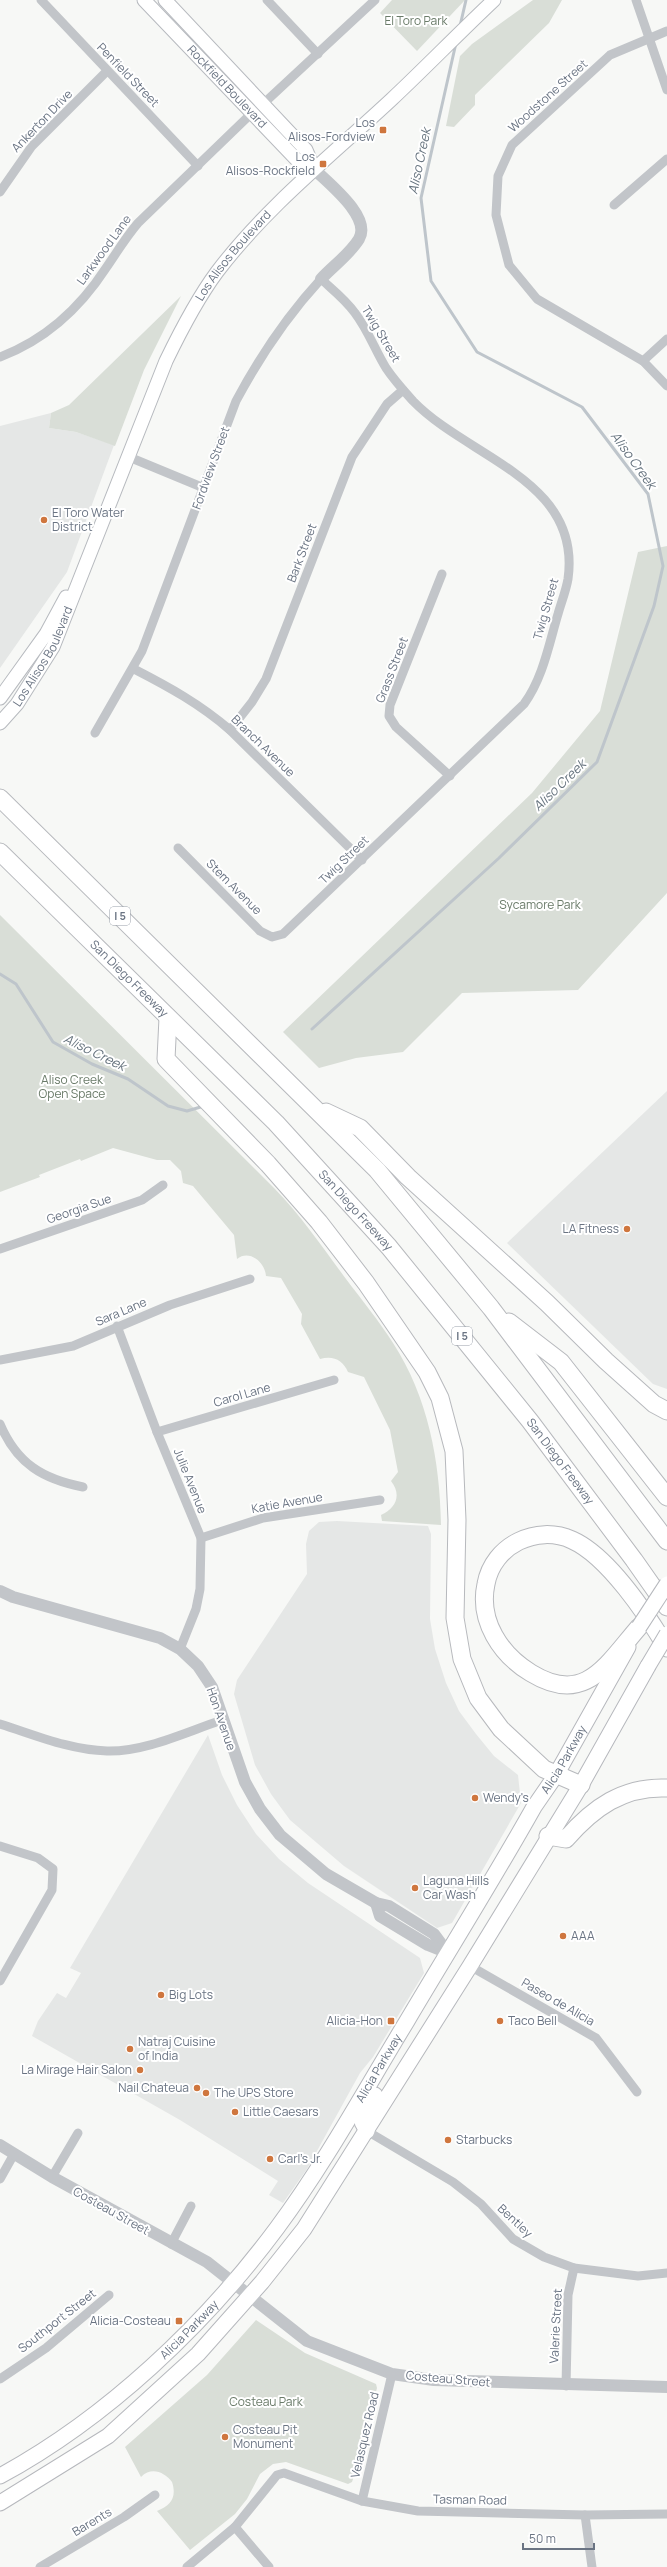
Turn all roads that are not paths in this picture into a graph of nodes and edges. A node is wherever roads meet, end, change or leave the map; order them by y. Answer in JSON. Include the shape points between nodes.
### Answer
{"nodes":[{"id":1,"x":41,"y":0,"type":"edge"},
{"id":2,"x":144,"y":0,"type":"edge"},
{"id":3,"x":165,"y":0,"type":"edge"},
{"id":4,"x":267,"y":0,"type":"edge"},
{"id":5,"x":375,"y":0,"type":"edge"},
{"id":6,"x":494,"y":0,"type":"edge"},
{"id":7,"x":636,"y":0,"type":"edge"},
{"id":8,"x":667,"y":31,"type":"edge"},
{"id":9,"x":648,"y":38,"type":"junction"},
{"id":10,"x":318,"y":54,"type":"junction"},
{"id":11,"x":107,"y":71,"type":"junction"},
{"id":12,"x":667,"y":90,"type":"edge"},
{"id":13,"x":258,"y":108,"type":"junction"},
{"id":14,"x":667,"y":159,"type":"edge"},
{"id":15,"x":198,"y":166,"type":"junction"},
{"id":16,"x":314,"y":169,"type":"junction"},
{"id":17,"x":0,"y":192,"type":"edge"},
{"id":18,"x":614,"y":205,"type":"dead end"},
{"id":19,"x":362,"y":225,"type":"joint"},
{"id":20,"x":321,"y":279,"type":"junction"},
{"id":21,"x":667,"y":339,"type":"edge"},
{"id":22,"x":0,"y":357,"type":"edge"},
{"id":23,"x":643,"y":361,"type":"junction"},
{"id":24,"x":667,"y":386,"type":"edge"},
{"id":25,"x":403,"y":390,"type":"junction"},
{"id":26,"x":129,"y":457,"type":"junction"},
{"id":27,"x":204,"y":488,"type":"junction"},
{"id":28,"x":442,"y":574,"type":"dead end"},
{"id":29,"x":79,"y":584,"type":"junction"},
{"id":30,"x":134,"y":669,"type":"junction"},
{"id":31,"x":0,"y":698,"type":"edge"},
{"id":32,"x":0,"y":723,"type":"edge"},
{"id":33,"x":230,"y":730,"type":"junction"},
{"id":34,"x":95,"y":733,"type":"dead end"},
{"id":35,"x":450,"y":776,"type":"junction"},
{"id":36,"x":0,"y":798,"type":"edge"},
{"id":37,"x":178,"y":848,"type":"dead end"},
{"id":38,"x":0,"y":852,"type":"edge"},
{"id":39,"x":362,"y":860,"type":"junction"},
{"id":40,"x":276,"y":937,"type":"joint"},
{"id":41,"x":168,"y":1018,"type":"junction"},
{"id":42,"x":313,"y":1105,"type":"junction"},
{"id":43,"x":163,"y":1185,"type":"dead end"},
{"id":44,"x":0,"y":1249,"type":"edge"},
{"id":45,"x":250,"y":1279,"type":"dead end"},
{"id":46,"x":491,"y":1308,"type":"junction"},
{"id":47,"x":118,"y":1326,"type":"junction"},
{"id":48,"x":0,"y":1360,"type":"edge"},
{"id":49,"x":334,"y":1380,"type":"dead end"},
{"id":50,"x":667,"y":1410,"type":"edge"},
{"id":51,"x":0,"y":1424,"type":"edge"},
{"id":52,"x":157,"y":1432,"type":"junction"},
{"id":53,"x":83,"y":1487,"type":"dead end"},
{"id":54,"x":667,"y":1497,"type":"edge"},
{"id":55,"x":380,"y":1500,"type":"dead end"},
{"id":56,"x":201,"y":1538,"type":"junction"},
{"id":57,"x":667,"y":1541,"type":"edge"},
{"id":58,"x":667,"y":1584,"type":"edge"},
{"id":59,"x":0,"y":1591,"type":"edge"},
{"id":60,"x":667,"y":1607,"type":"edge"},
{"id":61,"x":639,"y":1627,"type":"junction"},
{"id":62,"x":667,"y":1634,"type":"edge"},
{"id":63,"x":667,"y":1648,"type":"edge"},
{"id":64,"x":180,"y":1649,"type":"junction"},
{"id":65,"x":222,"y":1720,"type":"junction"},
{"id":66,"x":0,"y":1724,"type":"edge"},
{"id":67,"x":556,"y":1775,"type":"junction"},
{"id":68,"x":581,"y":1785,"type":"junction"},
{"id":69,"x":667,"y":1788,"type":"edge"},
{"id":70,"x":548,"y":1836,"type":"junction"},
{"id":71,"x":0,"y":1846,"type":"edge"},
{"id":72,"x":448,"y":1953,"type":"junction"},
{"id":73,"x":470,"y":1966,"type":"junction"},
{"id":74,"x":0,"y":1981,"type":"edge"},
{"id":75,"x":407,"y":2021,"type":"junction"},
{"id":76,"x":637,"y":2092,"type":"dead end"},
{"id":77,"x":367,"y":2131,"type":"junction"},
{"id":78,"x":78,"y":2133,"type":"dead end"},
{"id":79,"x":339,"y":2134,"type":"junction"},
{"id":80,"x":0,"y":2145,"type":"edge"},
{"id":81,"x":14,"y":2154,"type":"junction"},
{"id":82,"x":52,"y":2177,"type":"junction"},
{"id":83,"x":0,"y":2179,"type":"edge"},
{"id":84,"x":191,"y":2206,"type":"dead end"},
{"id":85,"x":304,"y":2229,"type":"junction"},
{"id":86,"x":171,"y":2244,"type":"junction"},
{"id":87,"x":574,"y":2268,"type":"junction"},
{"id":88,"x":667,"y":2273,"type":"edge"},
{"id":89,"x":233,"y":2281,"type":"junction"},
{"id":90,"x":109,"y":2296,"type":"dead end"},
{"id":91,"x":250,"y":2296,"type":"junction"},
{"id":92,"x":392,"y":2374,"type":"junction"},
{"id":93,"x":0,"y":2379,"type":"edge"},
{"id":94,"x":566,"y":2386,"type":"junction"},
{"id":95,"x":667,"y":2387,"type":"edge"},
{"id":96,"x":0,"y":2476,"type":"edge"},
{"id":97,"x":155,"y":2495,"type":"dead end"},
{"id":98,"x":362,"y":2501,"type":"junction"},
{"id":99,"x":0,"y":2503,"type":"edge"},
{"id":100,"x":667,"y":2514,"type":"edge"},
{"id":101,"x":585,"y":2515,"type":"junction"},
{"id":102,"x":235,"y":2527,"type":"junction"},
{"id":103,"x":40,"y":2567,"type":"edge"},
{"id":104,"x":187,"y":2567,"type":"edge"},
{"id":105,"x":269,"y":2567,"type":"edge"},
{"id":106,"x":592,"y":2567,"type":"edge"}],
"edges":[{"from":1,"to":11,"type":"street","name":"Penfield Street"},
{"from":2,"to":13,"type":"main road","name":"Rockfield Boulevard"},
{"from":3,"to":13,"type":"main road","name":"Rockfield Boulevard"},
{"from":4,"to":10,"type":"street"},
{"from":5,"to":10,"type":"street","name":"Larkwood Lane"},
{"from":6,"to":16,"type":"main road","name":"Los Alisos Boulevard","via":[[392,100]]},
{"from":7,"to":9,"type":"street"},
{"from":8,"to":9,"type":"street","name":"Woodstone Street"},
{"from":9,"to":12,"type":"street"},
{"from":9,"to":23,"type":"street","name":"Woodstone Street","via":[[610,55],[512,145],[498,176],[496,215],[509,265],[537,299]]},
{"from":10,"to":13,"type":"street","name":"Larkwood Lane"},
{"from":11,"to":15,"type":"street","name":"Penfield Street"},
{"from":11,"to":17,"type":"street","name":"Ankerton Drive","via":[[32,146]]},
{"from":13,"to":15,"type":"street","name":"Larkwood Lane"},
{"from":13,"to":16,"type":"main road","name":"Rockfield Boulevard","via":[[296,159]]},
{"from":14,"to":18,"type":"street"},
{"from":15,"to":22,"type":"street","name":"Larkwood Lane","via":[[124,239],[94,286],[71,312],[34,341]]},
{"from":16,"to":19,"type":"street","name":"Rockfield Boulevard","via":[[357,214]]},
{"from":16,"to":26,"type":"main road","name":"Los Alisos Boulevard","via":[[250,232],[216,273],[192,310],[166,361]]},
{"from":19,"to":20,"type":"street","name":"Fordview Street","via":[[360,238]]},
{"from":20,"to":25,"type":"street","name":"Twig Street","via":[[344,299],[355,313],[386,369]]},
{"from":20,"to":27,"type":"street","name":"Fordview Street","via":[[292,312],[255,365],[236,401]]},
{"from":21,"to":23,"type":"street"},
{"from":23,"to":24,"type":"street","name":"Woodstone Street"},
{"from":25,"to":33,"type":"street","name":"Bark Street","via":[[387,404],[352,457],[266,679]]},
{"from":25,"to":35,"type":"street","name":"Twig Street","via":[[426,413],[453,434],[539,491],[555,513],[568,548],[568,580],[541,672],[532,692],[524,704]]},
{"from":26,"to":27,"type":"street"},
{"from":26,"to":29,"type":"main road","name":"Los Alisos Boulevard"},
{"from":27,"to":30,"type":"street","name":"Fordview Street"},
{"from":28,"to":35,"type":"street","name":"Grass Street","via":[[390,705],[389,716],[396,727]]},
{"from":29,"to":31,"type":"main road","name":"Los Alisos Boulevard","via":[[64,599],[46,634]]},
{"from":29,"to":32,"type":"main road","name":"Los Alisos Boulevard","via":[[53,647],[17,704]]},
{"from":30,"to":33,"type":"street","name":"Branch Avenue","via":[[191,699]]},
{"from":30,"to":34,"type":"street","name":"Fordview Street"},
{"from":33,"to":39,"type":"street","name":"Branch Avenue"},
{"from":35,"to":39,"type":"street","name":"Twig Street"},
{"from":36,"to":42,"type":"highway","number":"I 5"},
{"from":37,"to":40,"type":"street","name":"Stem Avenue","via":[[260,931],[267,936]]},
{"from":38,"to":41,"type":"highway","name":"San Diego Freeway","number":"I 5"},
{"from":39,"to":40,"type":"street","name":"Twig Street","via":[[286,931]]},
{"from":41,"to":60,"type":"highway","name":"San Diego Freeway","number":"I 5","via":[[267,1115],[389,1247],[530,1421]]},
{"from":41,"to":67,"type":"highway","via":[[166,1059],[268,1164],[319,1222],[366,1283],[427,1372],[440,1398],[454,1451],[457,1520],[455,1618],[462,1659],[478,1698],[501,1729],[544,1770]]},
{"from":42,"to":46,"type":"highway","number":"I 5","via":[[377,1170]]},
{"from":42,"to":50,"type":"highway","via":[[360,1128],[408,1177],[654,1404]]},
{"from":43,"to":44,"type":"street","name":"Georgia Sue","via":[[142,1200]]},
{"from":45,"to":47,"type":"street","name":"Sara Lane","via":[[170,1305]]},
{"from":46,"to":54,"type":"highway","via":[[561,1362]]},
{"from":46,"to":57,"type":"highway","number":"I 5"},
{"from":47,"to":48,"type":"street","name":"Sara Lane","via":[[73,1346]]},
{"from":47,"to":52,"type":"street","name":"Julie Avenue"},
{"from":49,"to":52,"type":"street","name":"Carol Lane"},
{"from":51,"to":53,"type":"street","via":[[16,1450],[34,1469],[51,1479]]},
{"from":52,"to":56,"type":"street","name":"Julie Avenue"},
{"from":55,"to":56,"type":"street","name":"Katie Avenue","via":[[263,1518]]},
{"from":56,"to":64,"type":"street","name":"Julie Avenue","via":[[200,1589],[196,1609]]},
{"from":58,"to":61,"type":"main road","name":"Alicia Parkway","bridge":true},
{"from":59,"to":64,"type":"street","name":"Hon Avenue","via":[[13,1597],[160,1638]]},
{"from":61,"to":63,"type":"highway","via":[[607,1664],[589,1680],[566,1687],[554,1685],[519,1665],[502,1650],[489,1626],[485,1602],[486,1584],[491,1570],[514,1543],[540,1534],[555,1534],[572,1540],[585,1548],[627,1590]]},
{"from":61,"to":67,"type":"main road","name":"Alicia Parkway"},
{"from":62,"to":68,"type":"main road","name":"Alicia Parkway","bridge":true},
{"from":64,"to":65,"type":"street","name":"Hon Avenue","via":[[198,1666],[212,1688]]},
{"from":65,"to":66,"type":"street","via":[[141,1746],[108,1751],[76,1748]]},
{"from":65,"to":72,"type":"street","name":"Hon Avenue","via":[[245,1782],[260,1809],[280,1835],[326,1874],[376,1904],[389,1906],[434,1934]]},
{"from":67,"to":68,"type":"highway"},
{"from":67,"to":72,"type":"main road","name":"Alicia Parkway","via":[[534,1807]]},
{"from":68,"to":70,"type":"main road","name":"Alicia Parkway"},
{"from":69,"to":70,"type":"highway","via":[[654,1787],[624,1793],[593,1810],[566,1839]]},
{"from":70,"to":73,"type":"main road","name":"Alicia Parkway"},
{"from":71,"to":74,"type":"street","via":[[38,1858],[53,1869],[54,1879],[52,1890]]},
{"from":72,"to":73,"type":"main road"},
{"from":72,"to":75,"type":"main road","name":"Alicia Parkway"},
{"from":73,"to":76,"type":"street","name":"Paseo de Alicia","via":[[596,2038]]},
{"from":73,"to":77,"type":"main road","name":"Alicia Parkway"},
{"from":75,"to":77,"type":"main road","via":[[396,2060],[362,2122]]},
{"from":75,"to":79,"type":"main road","name":"Alicia Parkway"},
{"from":77,"to":85,"type":"main road","name":"Alicia Parkway"},
{"from":77,"to":87,"type":"street","name":"Bentley","via":[[453,2182],[481,2204],[513,2239],[527,2249]]},
{"from":78,"to":82,"type":"street"},
{"from":79,"to":85,"type":"main road","via":[[344,2145],[317,2192]]},
{"from":79,"to":89,"type":"main road","name":"Alicia Parkway","via":[[277,2228]]},
{"from":80,"to":81,"type":"street","name":"Costeau Street"},
{"from":81,"to":82,"type":"street","name":"Costeau Street"},
{"from":81,"to":83,"type":"street"},
{"from":82,"to":86,"type":"street","name":"Costeau Street"},
{"from":84,"to":86,"type":"street"},
{"from":85,"to":91,"type":"main road","name":"Alicia Parkway"},
{"from":86,"to":89,"type":"street","name":"Costeau Street","via":[[207,2262]]},
{"from":87,"to":88,"type":"street","name":"Bentley","via":[[638,2276]]},
{"from":87,"to":94,"type":"street","name":"Valerie Street","via":[[568,2301]]},
{"from":89,"to":91,"type":"street","name":"Costeau Street"},
{"from":89,"to":96,"type":"main road","name":"Alicia Parkway","via":[[172,2348],[93,2417]]},
{"from":90,"to":93,"type":"street","name":"Southport Street","via":[[46,2348]]},
{"from":91,"to":92,"type":"street","name":"Costeau Street","via":[[307,2341]]},
{"from":91,"to":99,"type":"main road","name":"Alicia Parkway","via":[[198,2354],[108,2436]]},
{"from":92,"to":94,"type":"street","name":"Costeau Street","via":[[434,2380]]},
{"from":92,"to":98,"type":"street","name":"Velasquez Road"},
{"from":94,"to":95,"type":"street","name":"Costeau Street"},
{"from":97,"to":103,"type":"street","name":"Barents","via":[[124,2517]]},
{"from":98,"to":101,"type":"street","name":"Tasman Road","via":[[418,2511]]},
{"from":98,"to":102,"type":"street","name":"Tasman Road","via":[[284,2473],[277,2475]]},
{"from":100,"to":101,"type":"street","name":"Tasman Road"},
{"from":101,"to":106,"type":"street"},
{"from":102,"to":104,"type":"street"},
{"from":102,"to":105,"type":"street"}]}
